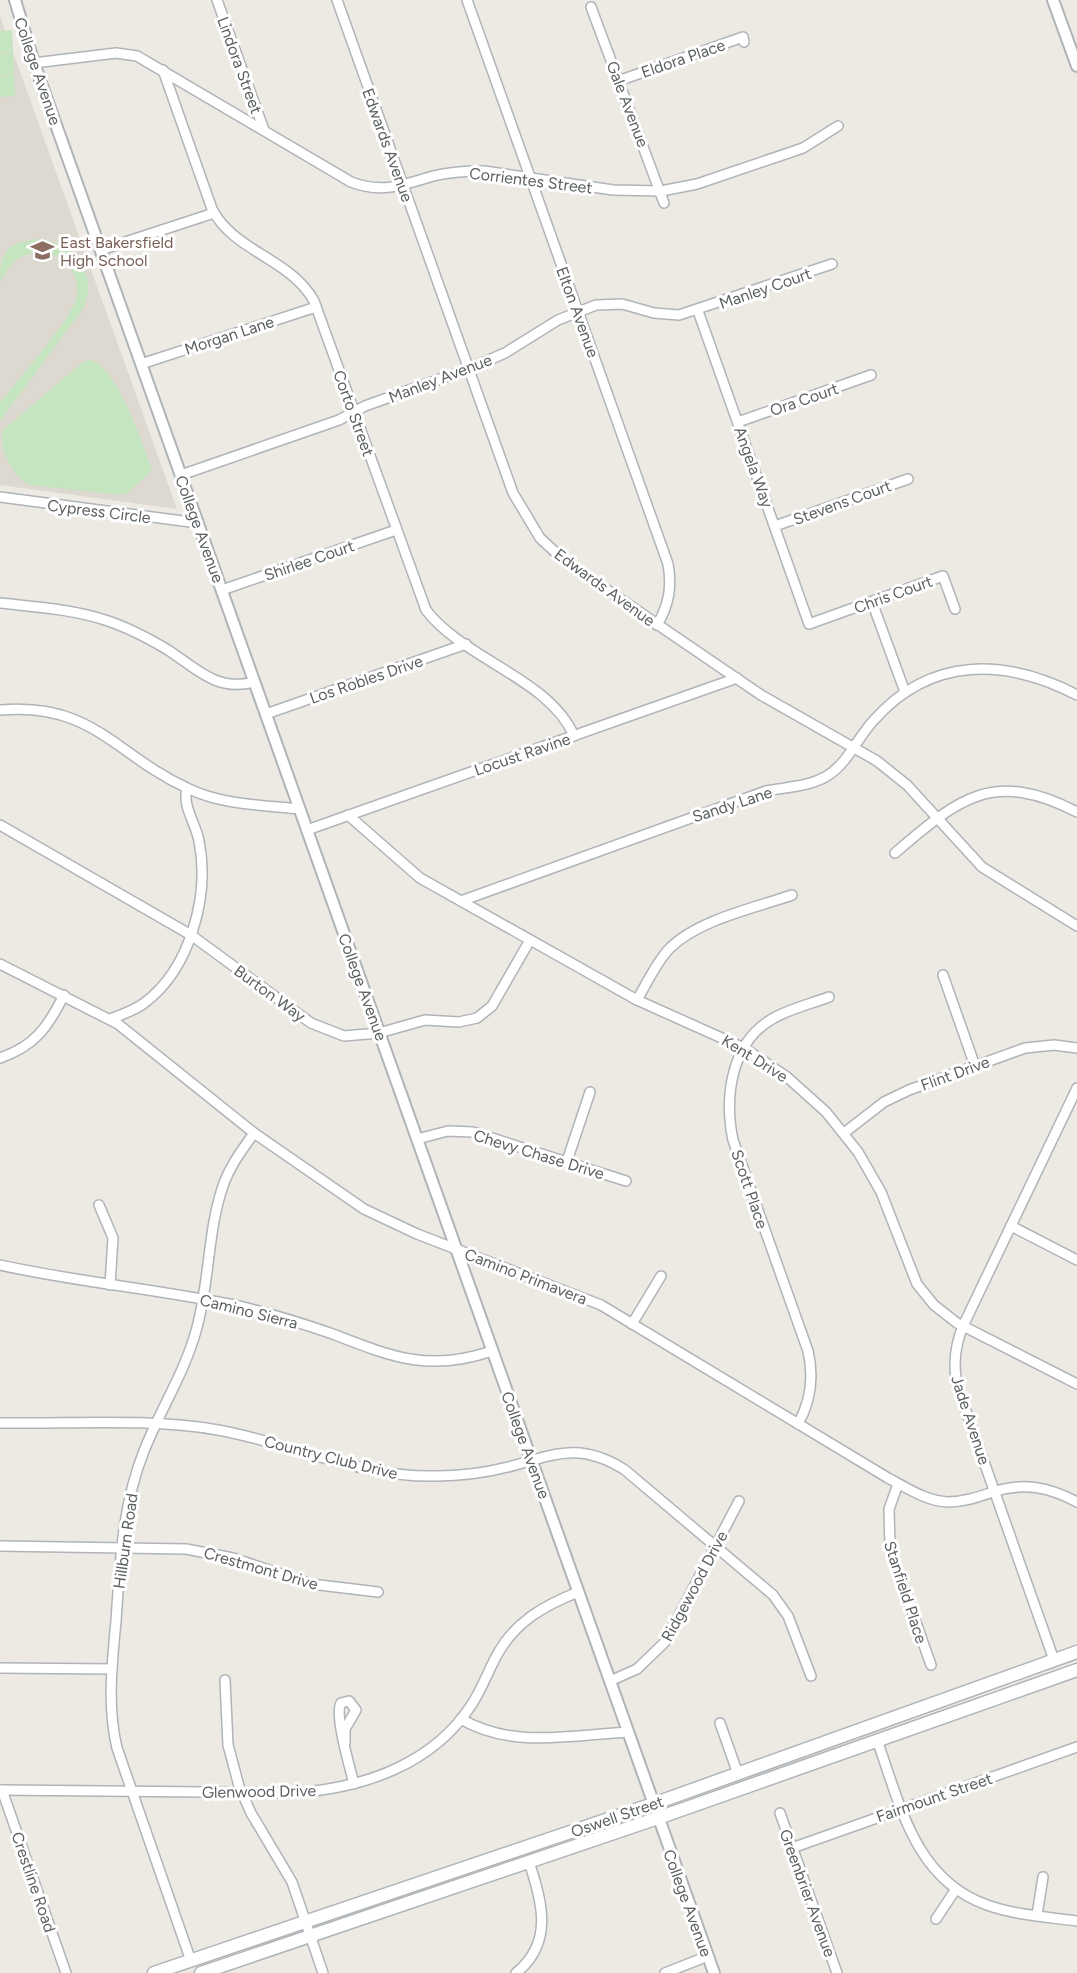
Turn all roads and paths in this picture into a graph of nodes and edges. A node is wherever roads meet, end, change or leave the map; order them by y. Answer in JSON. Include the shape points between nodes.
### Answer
{"nodes":[{"id":1,"x":15,"y":0,"type":"edge"},
{"id":2,"x":217,"y":0,"type":"edge"},
{"id":3,"x":337,"y":0,"type":"edge"},
{"id":4,"x":468,"y":0,"type":"edge"},
{"id":5,"x":1053,"y":0,"type":"edge"},
{"id":6,"x":591,"y":6,"type":"dead end"},
{"id":7,"x":744,"y":42,"type":"dead end"},
{"id":8,"x":34,"y":63,"type":"junction"},
{"id":9,"x":1077,"y":66,"type":"edge"},
{"id":10,"x":163,"y":70,"type":"junction"},
{"id":11,"x":618,"y":81,"type":"junction"},
{"id":12,"x":838,"y":126,"type":"dead end"},
{"id":13,"x":264,"y":130,"type":"junction"},
{"id":14,"x":531,"y":178,"type":"junction"},
{"id":15,"x":403,"y":186,"type":"junction"},
{"id":16,"x":661,"y":191,"type":"junction"},
{"id":17,"x":664,"y":203,"type":"dead end"},
{"id":18,"x":214,"y":213,"type":"junction"},
{"id":19,"x":100,"y":250,"type":"junction"},
{"id":20,"x":832,"y":264,"type":"dead end"},
{"id":21,"x":316,"y":307,"type":"junction"},
{"id":22,"x":578,"y":311,"type":"junction"},
{"id":23,"x":698,"y":311,"type":"junction"},
{"id":24,"x":141,"y":364,"type":"junction"},
{"id":25,"x":468,"y":369,"type":"junction"},
{"id":26,"x":871,"y":375,"type":"dead end"},
{"id":27,"x":354,"y":412,"type":"junction"},
{"id":28,"x":738,"y":422,"type":"junction"},
{"id":29,"x":181,"y":474,"type":"junction"},
{"id":30,"x":908,"y":478,"type":"dead end"},
{"id":31,"x":0,"y":497,"type":"edge"},
{"id":32,"x":198,"y":523,"type":"junction"},
{"id":33,"x":775,"y":526,"type":"junction"},
{"id":34,"x":396,"y":530,"type":"junction"},
{"id":35,"x":222,"y":590,"type":"junction"},
{"id":36,"x":872,"y":602,"type":"junction"},
{"id":37,"x":0,"y":603,"type":"edge"},
{"id":38,"x":955,"y":609,"type":"dead end"},
{"id":39,"x":657,"y":624,"type":"junction"},
{"id":40,"x":809,"y":624,"type":"joint"},
{"id":41,"x":465,"y":644,"type":"junction"},
{"id":42,"x":737,"y":678,"type":"junction"},
{"id":43,"x":254,"y":682,"type":"junction"},
{"id":44,"x":905,"y":692,"type":"junction"},
{"id":45,"x":1077,"y":695,"type":"edge"},
{"id":46,"x":0,"y":710,"type":"edge"},
{"id":47,"x":266,"y":714,"type":"junction"},
{"id":48,"x":574,"y":736,"type":"junction"},
{"id":49,"x":854,"y":747,"type":"junction"},
{"id":50,"x":187,"y":789,"type":"junction"},
{"id":51,"x":300,"y":809,"type":"junction"},
{"id":52,"x":1077,"y":812,"type":"edge"},
{"id":53,"x":348,"y":815,"type":"junction"},
{"id":54,"x":936,"y":818,"type":"junction"},
{"id":55,"x":0,"y":825,"type":"edge"},
{"id":56,"x":307,"y":830,"type":"junction"},
{"id":57,"x":895,"y":853,"type":"dead end"},
{"id":58,"x":792,"y":895,"type":"dead end"},
{"id":59,"x":461,"y":901,"type":"junction"},
{"id":60,"x":1077,"y":926,"type":"edge"},
{"id":61,"x":191,"y":935,"type":"junction"},
{"id":62,"x":530,"y":940,"type":"junction"},
{"id":63,"x":0,"y":964,"type":"edge"},
{"id":64,"x":943,"y":975,"type":"dead end"},
{"id":65,"x":64,"y":995,"type":"junction"},
{"id":66,"x":829,"y":997,"type":"dead end"},
{"id":67,"x":637,"y":1000,"type":"junction"},
{"id":68,"x":110,"y":1019,"type":"junction"},
{"id":69,"x":379,"y":1033,"type":"junction"},
{"id":70,"x":744,"y":1047,"type":"junction"},
{"id":71,"x":1077,"y":1048,"type":"edge"},
{"id":72,"x":0,"y":1058,"type":"edge"},
{"id":73,"x":975,"y":1066,"type":"junction"},
{"id":74,"x":1077,"y":1088,"type":"edge"},
{"id":75,"x":590,"y":1092,"type":"dead end"},
{"id":76,"x":254,"y":1133,"type":"junction"},
{"id":77,"x":844,"y":1133,"type":"junction"},
{"id":78,"x":417,"y":1139,"type":"junction"},
{"id":79,"x":567,"y":1161,"type":"junction"},
{"id":80,"x":626,"y":1181,"type":"dead end"},
{"id":81,"x":99,"y":1205,"type":"dead end"},
{"id":82,"x":1011,"y":1226,"type":"junction"},
{"id":83,"x":456,"y":1249,"type":"junction"},
{"id":84,"x":1077,"y":1260,"type":"edge"},
{"id":85,"x":0,"y":1265,"type":"edge"},
{"id":86,"x":661,"y":1276,"type":"dead end"},
{"id":87,"x":110,"y":1285,"type":"junction"},
{"id":88,"x":203,"y":1299,"type":"junction"},
{"id":89,"x":632,"y":1324,"type":"junction"},
{"id":90,"x":963,"y":1326,"type":"junction"},
{"id":91,"x":492,"y":1352,"type":"junction"},
{"id":92,"x":1077,"y":1384,"type":"edge"},
{"id":93,"x":0,"y":1423,"type":"edge"},
{"id":94,"x":798,"y":1424,"type":"junction"},
{"id":95,"x":156,"y":1425,"type":"junction"},
{"id":96,"x":531,"y":1460,"type":"junction"},
{"id":97,"x":898,"y":1484,"type":"junction"},
{"id":98,"x":994,"y":1491,"type":"junction"},
{"id":99,"x":739,"y":1501,"type":"dead end"},
{"id":100,"x":1077,"y":1502,"type":"edge"},
{"id":101,"x":714,"y":1545,"type":"junction"},
{"id":102,"x":0,"y":1546,"type":"edge"},
{"id":103,"x":121,"y":1546,"type":"junction"},
{"id":104,"x":378,"y":1592,"type":"dead end"},
{"id":105,"x":578,"y":1592,"type":"junction"},
{"id":106,"x":1077,"y":1652,"type":"edge"},
{"id":107,"x":1054,"y":1660,"type":"junction"},
{"id":108,"x":931,"y":1665,"type":"dead end"},
{"id":109,"x":0,"y":1668,"type":"edge"},
{"id":110,"x":112,"y":1669,"type":"junction"},
{"id":111,"x":1077,"y":1670,"type":"edge"},
{"id":112,"x":811,"y":1676,"type":"dead end"},
{"id":113,"x":225,"y":1680,"type":"dead end"},
{"id":114,"x":610,"y":1681,"type":"junction"},
{"id":115,"x":962,"y":1695,"type":"junction"},
{"id":116,"x":981,"y":1704,"type":"junction"},
{"id":117,"x":461,"y":1719,"type":"junction"},
{"id":118,"x":720,"y":1723,"type":"dead end"},
{"id":119,"x":628,"y":1732,"type":"junction"},
{"id":120,"x":877,"y":1740,"type":"junction"},
{"id":121,"x":345,"y":1743,"type":"dead end"},
{"id":122,"x":1077,"y":1747,"type":"edge"},
{"id":123,"x":738,"y":1774,"type":"junction"},
{"id":124,"x":354,"y":1784,"type":"junction"},
{"id":125,"x":1,"y":1790,"type":"edge"},
{"id":126,"x":132,"y":1792,"type":"junction"},
{"id":127,"x":242,"y":1793,"type":"junction"},
{"id":128,"x":653,"y":1804,"type":"junction"},
{"id":129,"x":902,"y":1809,"type":"junction"},
{"id":130,"x":780,"y":1813,"type":"dead end"},
{"id":131,"x":658,"y":1818,"type":"junction"},
{"id":132,"x":792,"y":1848,"type":"junction"},
{"id":133,"x":529,"y":1862,"type":"junction"},
{"id":134,"x":1043,"y":1877,"type":"dead end"},
{"id":135,"x":956,"y":1889,"type":"junction"},
{"id":136,"x":1037,"y":1915,"type":"junction"},
{"id":137,"x":936,"y":1918,"type":"dead end"},
{"id":138,"x":307,"y":1921,"type":"junction"},
{"id":139,"x":1077,"y":1921,"type":"edge"},
{"id":140,"x":312,"y":1935,"type":"junction"},
{"id":141,"x":708,"y":1956,"type":"junction"},
{"id":142,"x":191,"y":1961,"type":"junction"},
{"id":143,"x":66,"y":1973,"type":"edge"},
{"id":144,"x":154,"y":1973,"type":"edge"},
{"id":145,"x":201,"y":1973,"type":"edge"},
{"id":146,"x":323,"y":1973,"type":"edge"},
{"id":147,"x":516,"y":1973,"type":"edge"},
{"id":148,"x":665,"y":1973,"type":"edge"},
{"id":149,"x":714,"y":1973,"type":"edge"},
{"id":150,"x":837,"y":1973,"type":"edge"}],
"edges":[{"from":1,"to":8,"type":"street","name":"College Avenue"},
{"from":2,"to":13,"type":"street","name":"Lindora Street"},
{"from":3,"to":15,"type":"street","name":"Edwards Avenue"},
{"from":4,"to":14,"type":"street","name":"Elton Avenue"},
{"from":5,"to":9,"type":"street"},
{"from":6,"to":11,"type":"street","name":"Gale Avenue"},
{"from":7,"to":11,"type":"street","name":"Eldora Place","via":[[743,37]]},
{"from":8,"to":10,"type":"street","name":"Corrientes Street","via":[[127,54]]},
{"from":8,"to":19,"type":"street","name":"College Avenue"},
{"from":10,"to":13,"type":"street","name":"Corrientes Street"},
{"from":10,"to":18,"type":"street","name":"Corto Street"},
{"from":11,"to":16,"type":"street","name":"Gale Avenue"},
{"from":12,"to":16,"type":"street","name":"Corrientes Street","via":[[803,148],[716,179]]},
{"from":13,"to":15,"type":"street","name":"Corrientes Street","via":[[351,182],[373,188]]},
{"from":14,"to":15,"type":"street","name":"Corrientes Street","via":[[465,171]]},
{"from":14,"to":16,"type":"street","name":"Corrientes Street","via":[[613,190]]},
{"from":14,"to":22,"type":"street","name":"Elton Avenue"},
{"from":15,"to":25,"type":"street","name":"Edwards Avenue"},
{"from":16,"to":17,"type":"street","name":"Gale Avenue"},
{"from":18,"to":19,"type":"street"},
{"from":18,"to":21,"type":"street","name":"Corto Street","via":[[237,239],[299,280]]},
{"from":19,"to":24,"type":"street","name":"College Avenue"},
{"from":20,"to":23,"type":"street","name":"Manley Court"},
{"from":21,"to":24,"type":"street","name":"Morgan Lane"},
{"from":21,"to":27,"type":"street","name":"Corto Street"},
{"from":22,"to":23,"type":"street","name":"Manley Avenue","via":[[609,303],[668,316]]},
{"from":22,"to":25,"type":"street","name":"Manley Avenue"},
{"from":22,"to":39,"type":"street","name":"Elton Avenue","via":[[668,564],[669,596]]},
{"from":23,"to":28,"type":"street","name":"Angela Way"},
{"from":24,"to":29,"type":"street","name":"College Avenue"},
{"from":25,"to":27,"type":"street","name":"Manley Avenue"},
{"from":25,"to":39,"type":"street","name":"Edwards Avenue","via":[[513,493],[528,521],[566,562]]},
{"from":26,"to":28,"type":"street","name":"Ora Court"},
{"from":27,"to":29,"type":"street","name":"Manley Avenue"},
{"from":27,"to":34,"type":"street","name":"Corto Street"},
{"from":28,"to":33,"type":"street","name":"Angela Way"},
{"from":29,"to":32,"type":"street","name":"College Avenue"},
{"from":30,"to":33,"type":"street","name":"Stevens Court"},
{"from":31,"to":32,"type":"street","name":"Cypress Circle"},
{"from":32,"to":35,"type":"street","name":"College Avenue"},
{"from":33,"to":40,"type":"street","name":"Angela Way"},
{"from":34,"to":35,"type":"street","name":"Shirlee Court"},
{"from":34,"to":41,"type":"street","name":"Corto Street","via":[[426,609],[443,629]]},
{"from":35,"to":43,"type":"street","name":"College Avenue"},
{"from":36,"to":38,"type":"street","name":"Chris Court","via":[[943,576]]},
{"from":36,"to":40,"type":"street","name":"Chris Court"},
{"from":36,"to":44,"type":"street"},
{"from":37,"to":43,"type":"street","via":[[61,609],[107,620],[148,638],[213,681],[235,686]]},
{"from":39,"to":42,"type":"street","name":"Edwards Avenue"},
{"from":41,"to":47,"type":"street","name":"Los Robles Drive"},
{"from":41,"to":48,"type":"street","name":"Corto Street","via":[[550,702],[565,718]]},
{"from":42,"to":48,"type":"street","name":"Locust Ravine"},
{"from":42,"to":49,"type":"street","name":"Edwards Avenue"},
{"from":43,"to":47,"type":"street","name":"College Avenue"},
{"from":44,"to":45,"type":"street","name":"Sandy Lane","via":[[946,675],[986,669],[1023,673]]},
{"from":44,"to":49,"type":"street","name":"Sandy Lane","via":[[873,721]]},
{"from":46,"to":50,"type":"street","via":[[36,709],[81,721]]},
{"from":47,"to":51,"type":"street","name":"College Avenue"},
{"from":48,"to":53,"type":"street","name":"Locust Ravine"},
{"from":49,"to":54,"type":"street","name":"Edwards Avenue","via":[[893,772]]},
{"from":49,"to":59,"type":"street","name":"Sandy Lane","via":[[840,765],[819,780],[766,790]]},
{"from":50,"to":51,"type":"street","via":[[232,801]]},
{"from":50,"to":61,"type":"street","via":[[186,803],[199,840],[202,876]]},
{"from":51,"to":56,"type":"street","name":"College Avenue"},
{"from":52,"to":54,"type":"street","via":[[1034,794],[1005,791],[962,801]]},
{"from":53,"to":56,"type":"street","name":"Locust Ravine"},
{"from":53,"to":59,"type":"street","name":"Kent Drive","via":[[409,870]]},
{"from":54,"to":57,"type":"street"},
{"from":54,"to":60,"type":"street","name":"Edwards Avenue","via":[[982,867]]},
{"from":55,"to":61,"type":"street","name":"Burton Way"},
{"from":56,"to":69,"type":"street","name":"College Avenue"},
{"from":58,"to":67,"type":"street","via":[[703,926],[680,939],[660,960]]},
{"from":59,"to":62,"type":"street","name":"Kent Drive"},
{"from":61,"to":68,"type":"street","via":[[175,967],[152,996],[136,1009]]},
{"from":61,"to":69,"type":"street","name":"Burton Way","via":[[310,1023],[344,1036]]},
{"from":62,"to":67,"type":"street","name":"Kent Drive"},
{"from":62,"to":69,"type":"street","name":"Burton Way","via":[[495,1001],[477,1018],[459,1022],[425,1020]]},
{"from":63,"to":65,"type":"street","name":"Camino Primavera"},
{"from":64,"to":73,"type":"street"},
{"from":65,"to":68,"type":"street","name":"Camino Primavera"},
{"from":65,"to":72,"type":"street","via":[[51,1023],[36,1040]]},
{"from":66,"to":70,"type":"street","name":"Scott Place","via":[[770,1020]]},
{"from":67,"to":70,"type":"street","name":"Kent Drive"},
{"from":68,"to":76,"type":"street","name":"Camino Primavera"},
{"from":69,"to":78,"type":"street","name":"College Avenue"},
{"from":70,"to":77,"type":"street","name":"Kent Drive","via":[[795,1083]]},
{"from":70,"to":94,"type":"street","name":"Scott Place","via":[[732,1079],[730,1125],[808,1352],[812,1379]]},
{"from":71,"to":73,"type":"street","name":"Flint Drive","via":[[1040,1045]]},
{"from":73,"to":77,"type":"street","name":"Flint Drive","via":[[896,1095]]},
{"from":74,"to":82,"type":"street","name":"Jade Avenue"},
{"from":75,"to":79,"type":"street"},
{"from":76,"to":83,"type":"street","name":"Camino Primavera","via":[[364,1209]]},
{"from":76,"to":88,"type":"street","name":"Hillburn Road","via":[[231,1168],[219,1199]]},
{"from":77,"to":90,"type":"street","name":"Kent Drive","via":[[881,1192],[917,1284],[934,1305]]},
{"from":78,"to":79,"type":"street","name":"Chevy Chase Drive","via":[[448,1131],[473,1132]]},
{"from":78,"to":83,"type":"street","name":"College Avenue"},
{"from":79,"to":80,"type":"street","name":"Chevy Chase Drive"},
{"from":81,"to":87,"type":"street","via":[[113,1238]]},
{"from":82,"to":84,"type":"street"},
{"from":82,"to":90,"type":"street","name":"Jade Avenue"},
{"from":83,"to":89,"type":"street","name":"Camino Primavera","via":[[601,1305]]},
{"from":83,"to":91,"type":"street","name":"College Avenue"},
{"from":85,"to":87,"type":"street","name":"Camino Sierra"},
{"from":86,"to":89,"type":"street"},
{"from":87,"to":88,"type":"street","name":"Camino Sierra"},
{"from":88,"to":91,"type":"street","name":"Camino Sierra","via":[[278,1316],[372,1351],[408,1360],[445,1361]]},
{"from":88,"to":95,"type":"street","name":"Hillburn Road","via":[[184,1370]]},
{"from":89,"to":94,"type":"street","name":"Camino Primavera"},
{"from":90,"to":92,"type":"street","name":"Kent Drive"},
{"from":90,"to":98,"type":"street","name":"Jade Avenue","via":[[955,1352],[956,1380]]},
{"from":91,"to":96,"type":"street","name":"College Avenue"},
{"from":93,"to":95,"type":"street","name":"Country Club Drive"},
{"from":94,"to":97,"type":"street","name":"Camino Primavera"},
{"from":95,"to":96,"type":"street","name":"Country Club Drive","via":[[244,1435],[363,1468],[413,1476],[484,1472]]},
{"from":95,"to":103,"type":"street","name":"Hillburn Road","via":[[135,1475]]},
{"from":96,"to":101,"type":"street","name":"Country Club Drive","via":[[573,1452],[614,1463]]},
{"from":96,"to":105,"type":"street","name":"College Avenue"},
{"from":97,"to":98,"type":"street","name":"Camino Primavera","via":[[947,1502]]},
{"from":97,"to":108,"type":"street","name":"Stanfield Place","via":[[889,1509],[890,1550]]},
{"from":98,"to":100,"type":"street","name":"Camino Primavera","via":[[1033,1486]]},
{"from":98,"to":107,"type":"street","name":"Jade Avenue"},
{"from":99,"to":101,"type":"street","name":"Ridgewood Drive"},
{"from":101,"to":112,"type":"street","name":"Country Club Drive","via":[[782,1604]]},
{"from":101,"to":114,"type":"street","name":"Ridgewood Drive","via":[[657,1652],[638,1669]]},
{"from":102,"to":103,"type":"street","name":"Crestmont Drive"},
{"from":103,"to":104,"type":"street","name":"Crestmont Drive","via":[[212,1553],[311,1584]]},
{"from":103,"to":110,"type":"street","name":"Hillburn Road"},
{"from":105,"to":114,"type":"street","name":"College Avenue"},
{"from":105,"to":117,"type":"street","name":"Glenwood Drive","via":[[539,1609],[514,1631]]},
{"from":106,"to":107,"type":"main road","name":"Oswell Street"},
{"from":107,"to":115,"type":"main road","name":"Oswell Street"},
{"from":107,"to":116,"type":"main road","via":[[1049,1670],[1004,1686]]},
{"from":109,"to":110,"type":"street"},
{"from":110,"to":126,"type":"street","name":"Hillburn Road","via":[[113,1733]]},
{"from":111,"to":116,"type":"main road","name":"Oswell Street"},
{"from":113,"to":127,"type":"street","via":[[228,1745]]},
{"from":114,"to":119,"type":"street","name":"College Avenue"},
{"from":115,"to":120,"type":"main road","via":[[881,1731]]},
{"from":115,"to":123,"type":"main road","name":"Oswell Street"},
{"from":116,"to":120,"type":"main road","name":"Oswell Street"},
{"from":117,"to":119,"type":"street","via":[[489,1733],[516,1738]]},
{"from":117,"to":124,"type":"street","name":"Glenwood Drive","via":[[439,1742],[407,1764]]},
{"from":118,"to":123,"type":"street"},
{"from":119,"to":128,"type":"street","name":"College Avenue"},
{"from":120,"to":129,"type":"street"},
{"from":120,"to":131,"type":"main road","name":"Oswell Street"},
{"from":121,"to":124,"type":"street"},
{"from":122,"to":129,"type":"street","name":"Fairmount Street"},
{"from":123,"to":128,"type":"main road","name":"Oswell Street"},
{"from":124,"to":127,"type":"street","name":"Glenwood Drive","via":[[315,1791]]},
{"from":125,"to":126,"type":"street","name":"Glenwood Drive"},
{"from":125,"to":143,"type":"street","name":"Crestline Road"},
{"from":126,"to":127,"type":"street","name":"Glenwood Drive"},
{"from":126,"to":142,"type":"street","name":"Hillburn Road"},
{"from":127,"to":138,"type":"street","via":[[292,1882]]},
{"from":128,"to":131,"type":"street","name":"College Avenue"},
{"from":128,"to":138,"type":"main road","name":"Oswell Street"},
{"from":129,"to":132,"type":"street","name":"Fairmount Street"},
{"from":129,"to":135,"type":"street","via":[[927,1862]]},
{"from":130,"to":132,"type":"street","name":"Greenbrier Avenue"},
{"from":131,"to":133,"type":"main road","name":"Oswell Street"},
{"from":131,"to":141,"type":"street","name":"College Avenue"},
{"from":132,"to":150,"type":"street","name":"Greenbrier Avenue"},
{"from":133,"to":140,"type":"main road","name":"Oswell Street"},
{"from":133,"to":147,"type":"street","via":[[541,1898],[543,1924],[535,1950]]},
{"from":134,"to":136,"type":"street"},
{"from":135,"to":136,"type":"street","via":[[986,1905]]},
{"from":135,"to":137,"type":"street"},
{"from":136,"to":139,"type":"street"},
{"from":138,"to":140,"type":"street"},
{"from":138,"to":142,"type":"main road","name":"Oswell Street"},
{"from":140,"to":145,"type":"main road","name":"Oswell Street"},
{"from":140,"to":146,"type":"street"},
{"from":141,"to":148,"type":"street"},
{"from":141,"to":149,"type":"street","name":"College Avenue"},
{"from":142,"to":144,"type":"main road","name":"Oswell Street"}]}
